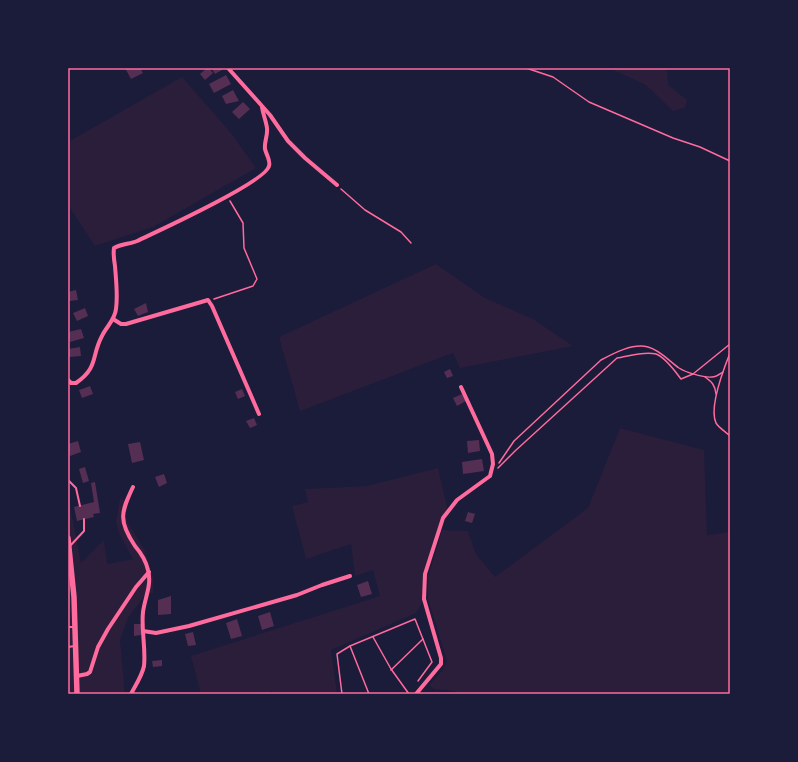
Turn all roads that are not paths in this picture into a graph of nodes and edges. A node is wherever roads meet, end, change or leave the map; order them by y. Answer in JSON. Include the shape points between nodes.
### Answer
{"nodes":[{"id":1,"x":228,"y":68,"type":"edge"},
{"id":2,"x":262,"y":107,"type":"junction"},
{"id":3,"x":337,"y":185,"type":"road end"},
{"id":4,"x":113,"y":319,"type":"junction"},
{"id":5,"x":68,"y":380,"type":"edge"},
{"id":6,"x":461,"y":387,"type":"dead end"},
{"id":7,"x":259,"y":414,"type":"dead end"},
{"id":8,"x":68,"y":480,"type":"edge"},
{"id":9,"x":133,"y":486,"type":"dead end"},
{"id":10,"x":80,"y":506,"type":"dead end"},
{"id":11,"x":84,"y":519,"type":"dead end"},
{"id":12,"x":68,"y":538,"type":"edge"},
{"id":13,"x":69,"y":547,"type":"junction"},
{"id":14,"x":149,"y":572,"type":"junction"},
{"id":15,"x":350,"y":576,"type":"dead end"},
{"id":16,"x":75,"y":626,"type":"junction"},
{"id":17,"x":68,"y":627,"type":"edge"},
{"id":18,"x":143,"y":631,"type":"junction"},
{"id":19,"x":76,"y":646,"type":"junction"},
{"id":20,"x":68,"y":647,"type":"edge"},
{"id":21,"x":77,"y":676,"type":"junction"},
{"id":22,"x":77,"y":694,"type":"edge"},
{"id":23,"x":131,"y":694,"type":"edge"},
{"id":24,"x":416,"y":694,"type":"edge"}],
"edges":[{"from":1,"to":2,"type":"street"},
{"from":2,"to":3,"type":"street","via":[[288,141]]},
{"from":2,"to":4,"type":"street","via":[[267,126],[265,147],[270,163],[268,170],[257,179],[186,219],[135,242],[114,248],[116,311]]},
{"from":4,"to":5,"type":"street","via":[[100,338],[95,359],[88,373],[76,383]]},
{"from":4,"to":7,"type":"street","via":[[126,324],[208,300]]},
{"from":6,"to":24,"type":"street","via":[[492,454],[493,464],[490,476],[457,500],[443,518],[439,529],[425,574],[424,599],[441,664]]},
{"from":8,"to":10,"type":"lane","via":[[76,488]]},
{"from":9,"to":14,"type":"street","via":[[124,506],[124,525]]},
{"from":11,"to":13,"type":"lane","via":[[84,531]]},
{"from":12,"to":13,"type":"main road"},
{"from":13,"to":16,"type":"main road"},
{"from":14,"to":18,"type":"street","via":[[150,587],[144,606]]},
{"from":14,"to":21,"type":"street","via":[[108,629],[94,656],[90,672]]},
{"from":15,"to":18,"type":"street","via":[[297,595],[189,626],[156,633]]},
{"from":16,"to":17,"type":"lane"},
{"from":16,"to":19,"type":"main road"},
{"from":18,"to":23,"type":"street","via":[[144,667]]},
{"from":19,"to":20,"type":"lane"},
{"from":19,"to":21,"type":"main road"},
{"from":21,"to":22,"type":"main road"}]}
